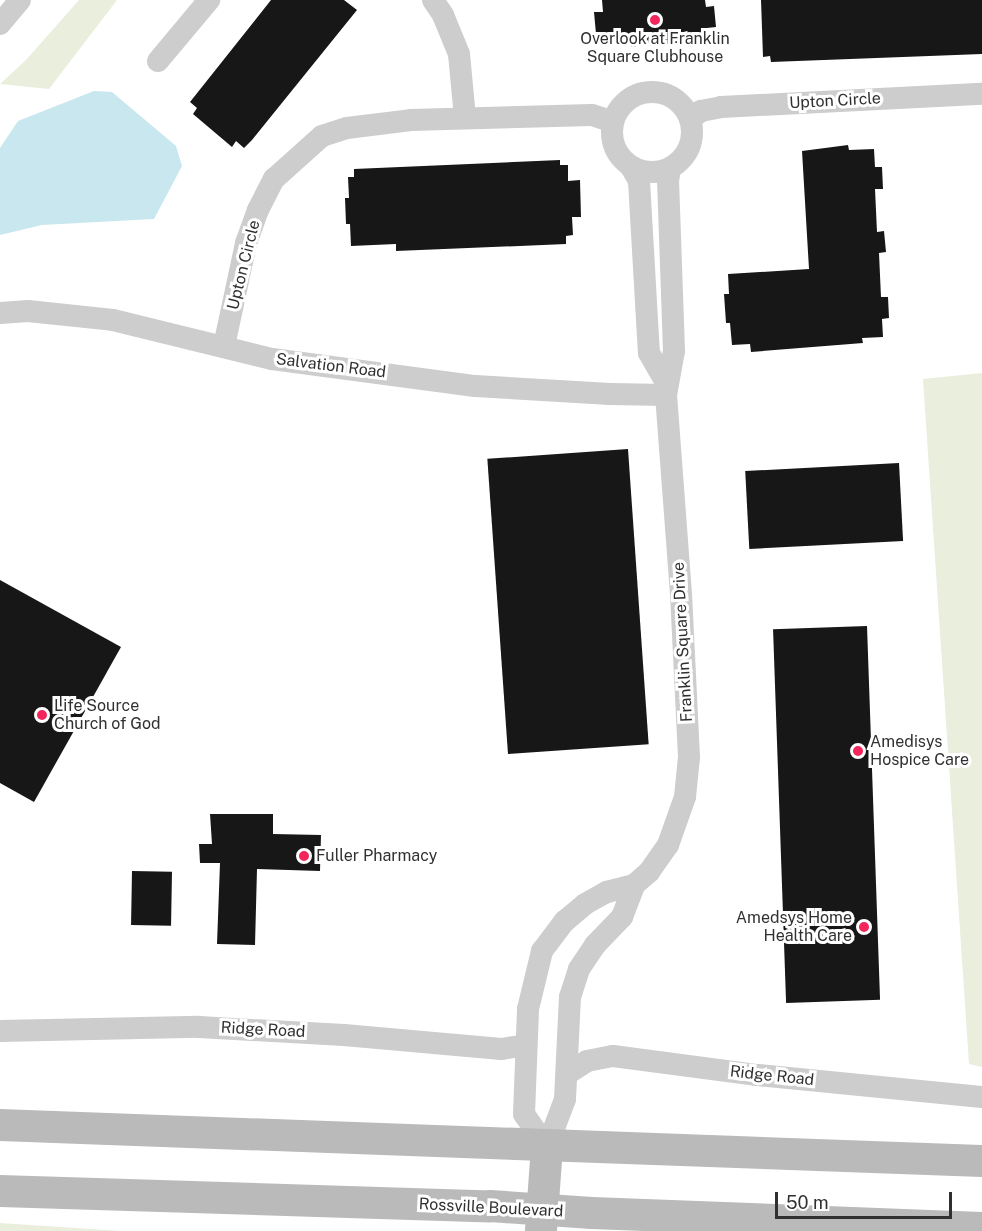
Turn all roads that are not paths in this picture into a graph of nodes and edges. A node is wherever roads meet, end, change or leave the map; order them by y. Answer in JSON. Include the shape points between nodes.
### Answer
{"nodes":[{"id":1,"x":20,"y":0,"type":"edge"},
{"id":2,"x":208,"y":0,"type":"edge"},
{"id":3,"x":434,"y":0,"type":"edge"},
{"id":4,"x":0,"y":24,"type":"edge"},
{"id":5,"x":158,"y":61,"type":"dead end"},
{"id":6,"x":982,"y":94,"type":"edge"},
{"id":7,"x":465,"y":118,"type":"junction"},
{"id":8,"x":690,"y":119,"type":"junction"},
{"id":9,"x":613,"y":122,"type":"junction"},
{"id":10,"x":631,"y":167,"type":"junction"},
{"id":11,"x":670,"y":169,"type":"junction"},
{"id":12,"x":0,"y":313,"type":"edge"},
{"id":13,"x":224,"y":346,"type":"junction"},
{"id":14,"x":666,"y":388,"type":"junction"},
{"id":15,"x":634,"y":885,"type":"junction"},
{"id":16,"x":0,"y":1031,"type":"edge"},
{"id":17,"x":525,"y":1045,"type":"junction"},
{"id":18,"x":567,"y":1074,"type":"junction"},
{"id":19,"x":982,"y":1096,"type":"edge"},
{"id":20,"x":0,"y":1125,"type":"edge"},
{"id":21,"x":547,"y":1147,"type":"junction"},
{"id":22,"x":982,"y":1161,"type":"edge"},
{"id":23,"x":0,"y":1191,"type":"edge"},
{"id":24,"x":542,"y":1220,"type":"edge"},
{"id":25,"x":982,"y":1228,"type":"edge"}],
"edges":[{"from":1,"to":4,"type":"street"},
{"from":2,"to":5,"type":"street"},
{"from":3,"to":7,"type":"street","via":[[459,54]]},
{"from":6,"to":8,"type":"street","name":"Upton Circle","via":[[721,107],[701,111]]},
{"from":7,"to":9,"type":"street","name":"Upton Circle","via":[[592,115]]},
{"from":7,"to":13,"type":"street","name":"Upton Circle","via":[[347,128],[322,136],[303,151],[274,179],[258,210],[246,243]]},
{"from":8,"to":9,"type":"street","via":[[675,99],[650,92],[626,101]]},
{"from":8,"to":11,"type":"street","via":[[692,142],[687,153]]},
{"from":9,"to":10,"type":"street","via":[[615,147]]},
{"from":10,"to":11,"type":"street","via":[[643,172]]},
{"from":10,"to":14,"type":"street","name":"Franklin Square Drive","via":[[639,181],[649,353]]},
{"from":11,"to":14,"type":"street","name":"Franklin Square Drive","via":[[674,351]]},
{"from":12,"to":13,"type":"street","name":"Salvation Road","via":[[28,311],[113,320]]},
{"from":13,"to":14,"type":"street","name":"Salvation Road","via":[[272,360],[475,386],[610,394]]},
{"from":14,"to":15,"type":"street","name":"Franklin Square Drive","via":[[689,757],[685,797],[668,845],[649,872]]},
{"from":15,"to":17,"type":"street","via":[[607,892],[585,904],[565,921],[542,951],[528,1009]]},
{"from":15,"to":18,"type":"street","name":"Franklin Square Drive","via":[[622,917],[579,969],[570,997]]},
{"from":16,"to":17,"type":"street","name":"Ridge Road","via":[[199,1027],[501,1049]]},
{"from":17,"to":21,"type":"street","via":[[524,1114]]},
{"from":18,"to":19,"type":"street","name":"Ridge Road","via":[[587,1061],[613,1056],[758,1075]]},
{"from":18,"to":21,"type":"street","name":"Franklin Square Drive","via":[[565,1099]]},
{"from":20,"to":21,"type":"main road"},
{"from":21,"to":22,"type":"main road"},
{"from":21,"to":24,"type":"main road","name":"Franklin Square Drive"},
{"from":23,"to":24,"type":"main road","name":"Rossville Boulevard"},
{"from":24,"to":25,"type":"main road","name":"Rossville Boulevard"}]}
